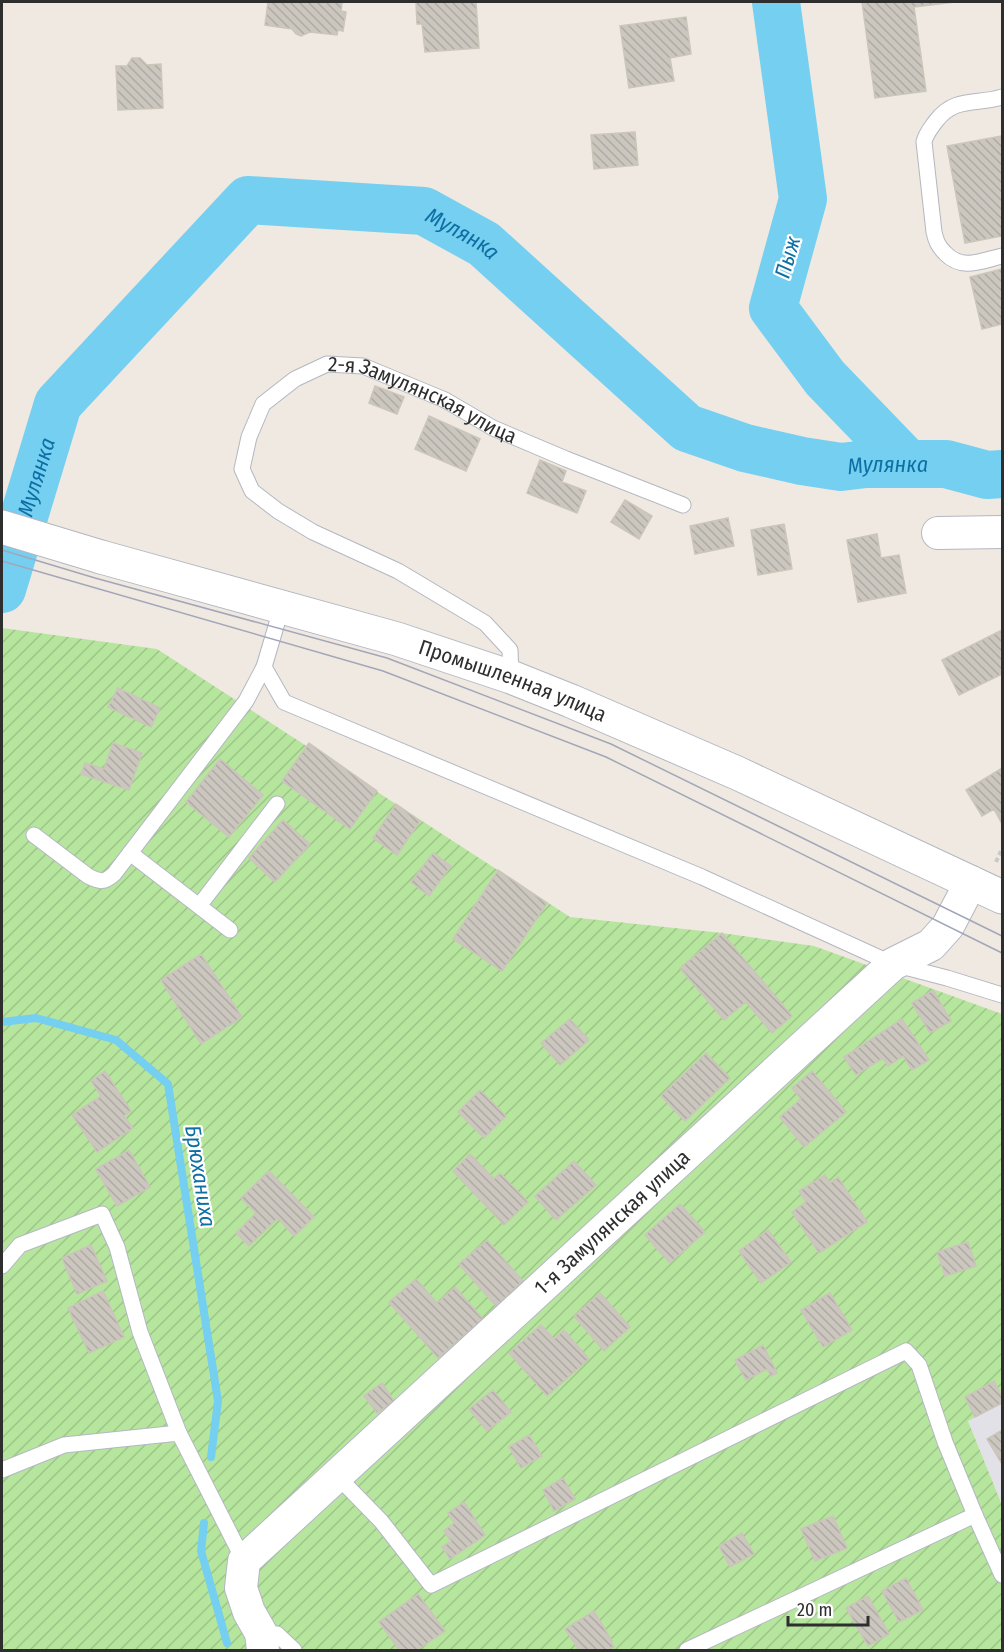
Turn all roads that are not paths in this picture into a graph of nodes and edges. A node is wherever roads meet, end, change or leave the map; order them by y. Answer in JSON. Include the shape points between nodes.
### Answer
{"nodes":[{"id":1,"x":1002,"y":97,"type":"edge"},
{"id":2,"x":1002,"y":256,"type":"edge"},
{"id":3,"x":683,"y":505,"type":"dead end"},
{"id":4,"x":2,"y":527,"type":"edge"},
{"id":5,"x":1002,"y":532,"type":"edge"},
{"id":6,"x":938,"y":533,"type":"dead end"},
{"id":7,"x":282,"y":606,"type":"junction"},
{"id":8,"x":264,"y":667,"type":"junction"},
{"id":9,"x":511,"y":677,"type":"junction"},
{"id":10,"x":277,"y":804,"type":"dead end"},
{"id":11,"x":34,"y":835,"type":"dead end"},
{"id":12,"x":130,"y":854,"type":"junction"},
{"id":13,"x":983,"y":873,"type":"junction"},
{"id":14,"x":1002,"y":897,"type":"edge"},
{"id":15,"x":199,"y":906,"type":"junction"},
{"id":16,"x":230,"y":930,"type":"dead end"},
{"id":17,"x":893,"y":964,"type":"junction"},
{"id":18,"x":1002,"y":994,"type":"edge"},
{"id":19,"x":2,"y":1266,"type":"edge"},
{"id":20,"x":179,"y":1433,"type":"junction"},
{"id":21,"x":2,"y":1470,"type":"edge"},
{"id":22,"x":337,"y":1476,"type":"junction"},
{"id":23,"x":975,"y":1515,"type":"junction"},
{"id":24,"x":244,"y":1561,"type":"junction"},
{"id":25,"x":1002,"y":1575,"type":"edge"},
{"id":26,"x":262,"y":1642,"type":"edge"},
{"id":27,"x":294,"y":1650,"type":"edge"},
{"id":28,"x":687,"y":1650,"type":"edge"}],
"edges":[{"from":1,"to":2,"type":"lane","via":[[950,107],[929,129],[924,142],[934,232],[940,249],[961,264]]},
{"from":3,"to":9,"type":"lane","name":"2-я Замулянская улица","via":[[493,428],[445,400],[363,366],[327,364],[294,379],[263,404],[249,437],[242,470],[252,491],[313,532],[398,572],[485,623],[510,650]]},
{"from":4,"to":7,"type":"main road","name":"Промышленная улица"},
{"from":5,"to":6,"type":"street"},
{"from":7,"to":8,"type":"lane"},
{"from":7,"to":9,"type":"main road","name":"Промышленная улица"},
{"from":8,"to":12,"type":"lane","via":[[246,701]]},
{"from":8,"to":17,"type":"lane","via":[[284,702],[702,877]]},
{"from":9,"to":13,"type":"main road","name":"Промышленная улица"},
{"from":10,"to":15,"type":"lane"},
{"from":11,"to":12,"type":"lane","via":[[97,880],[107,880]]},
{"from":12,"to":15,"type":"lane"},
{"from":13,"to":14,"type":"main road","name":"Промышленная улица"},
{"from":13,"to":17,"type":"street","name":"1-я Замулянская улица","via":[[931,945]]},
{"from":15,"to":16,"type":"lane"},
{"from":17,"to":18,"type":"lane"},
{"from":17,"to":22,"type":"street","name":"1-я Замулянская улица"},
{"from":19,"to":20,"type":"lane","via":[[20,1245],[102,1214],[117,1248],[140,1332]]},
{"from":20,"to":21,"type":"lane","via":[[64,1445]]},
{"from":20,"to":24,"type":"lane"},
{"from":22,"to":23,"type":"lane","via":[[381,1521],[431,1585],[906,1351],[919,1365]]},
{"from":22,"to":24,"type":"street","name":"1-я Замулянская улица"},
{"from":23,"to":25,"type":"lane"},
{"from":23,"to":28,"type":"lane"},
{"from":24,"to":26,"type":"street","via":[[241,1588]]},
{"from":26,"to":27,"type":"lane","via":[[277,1634]]}]}
